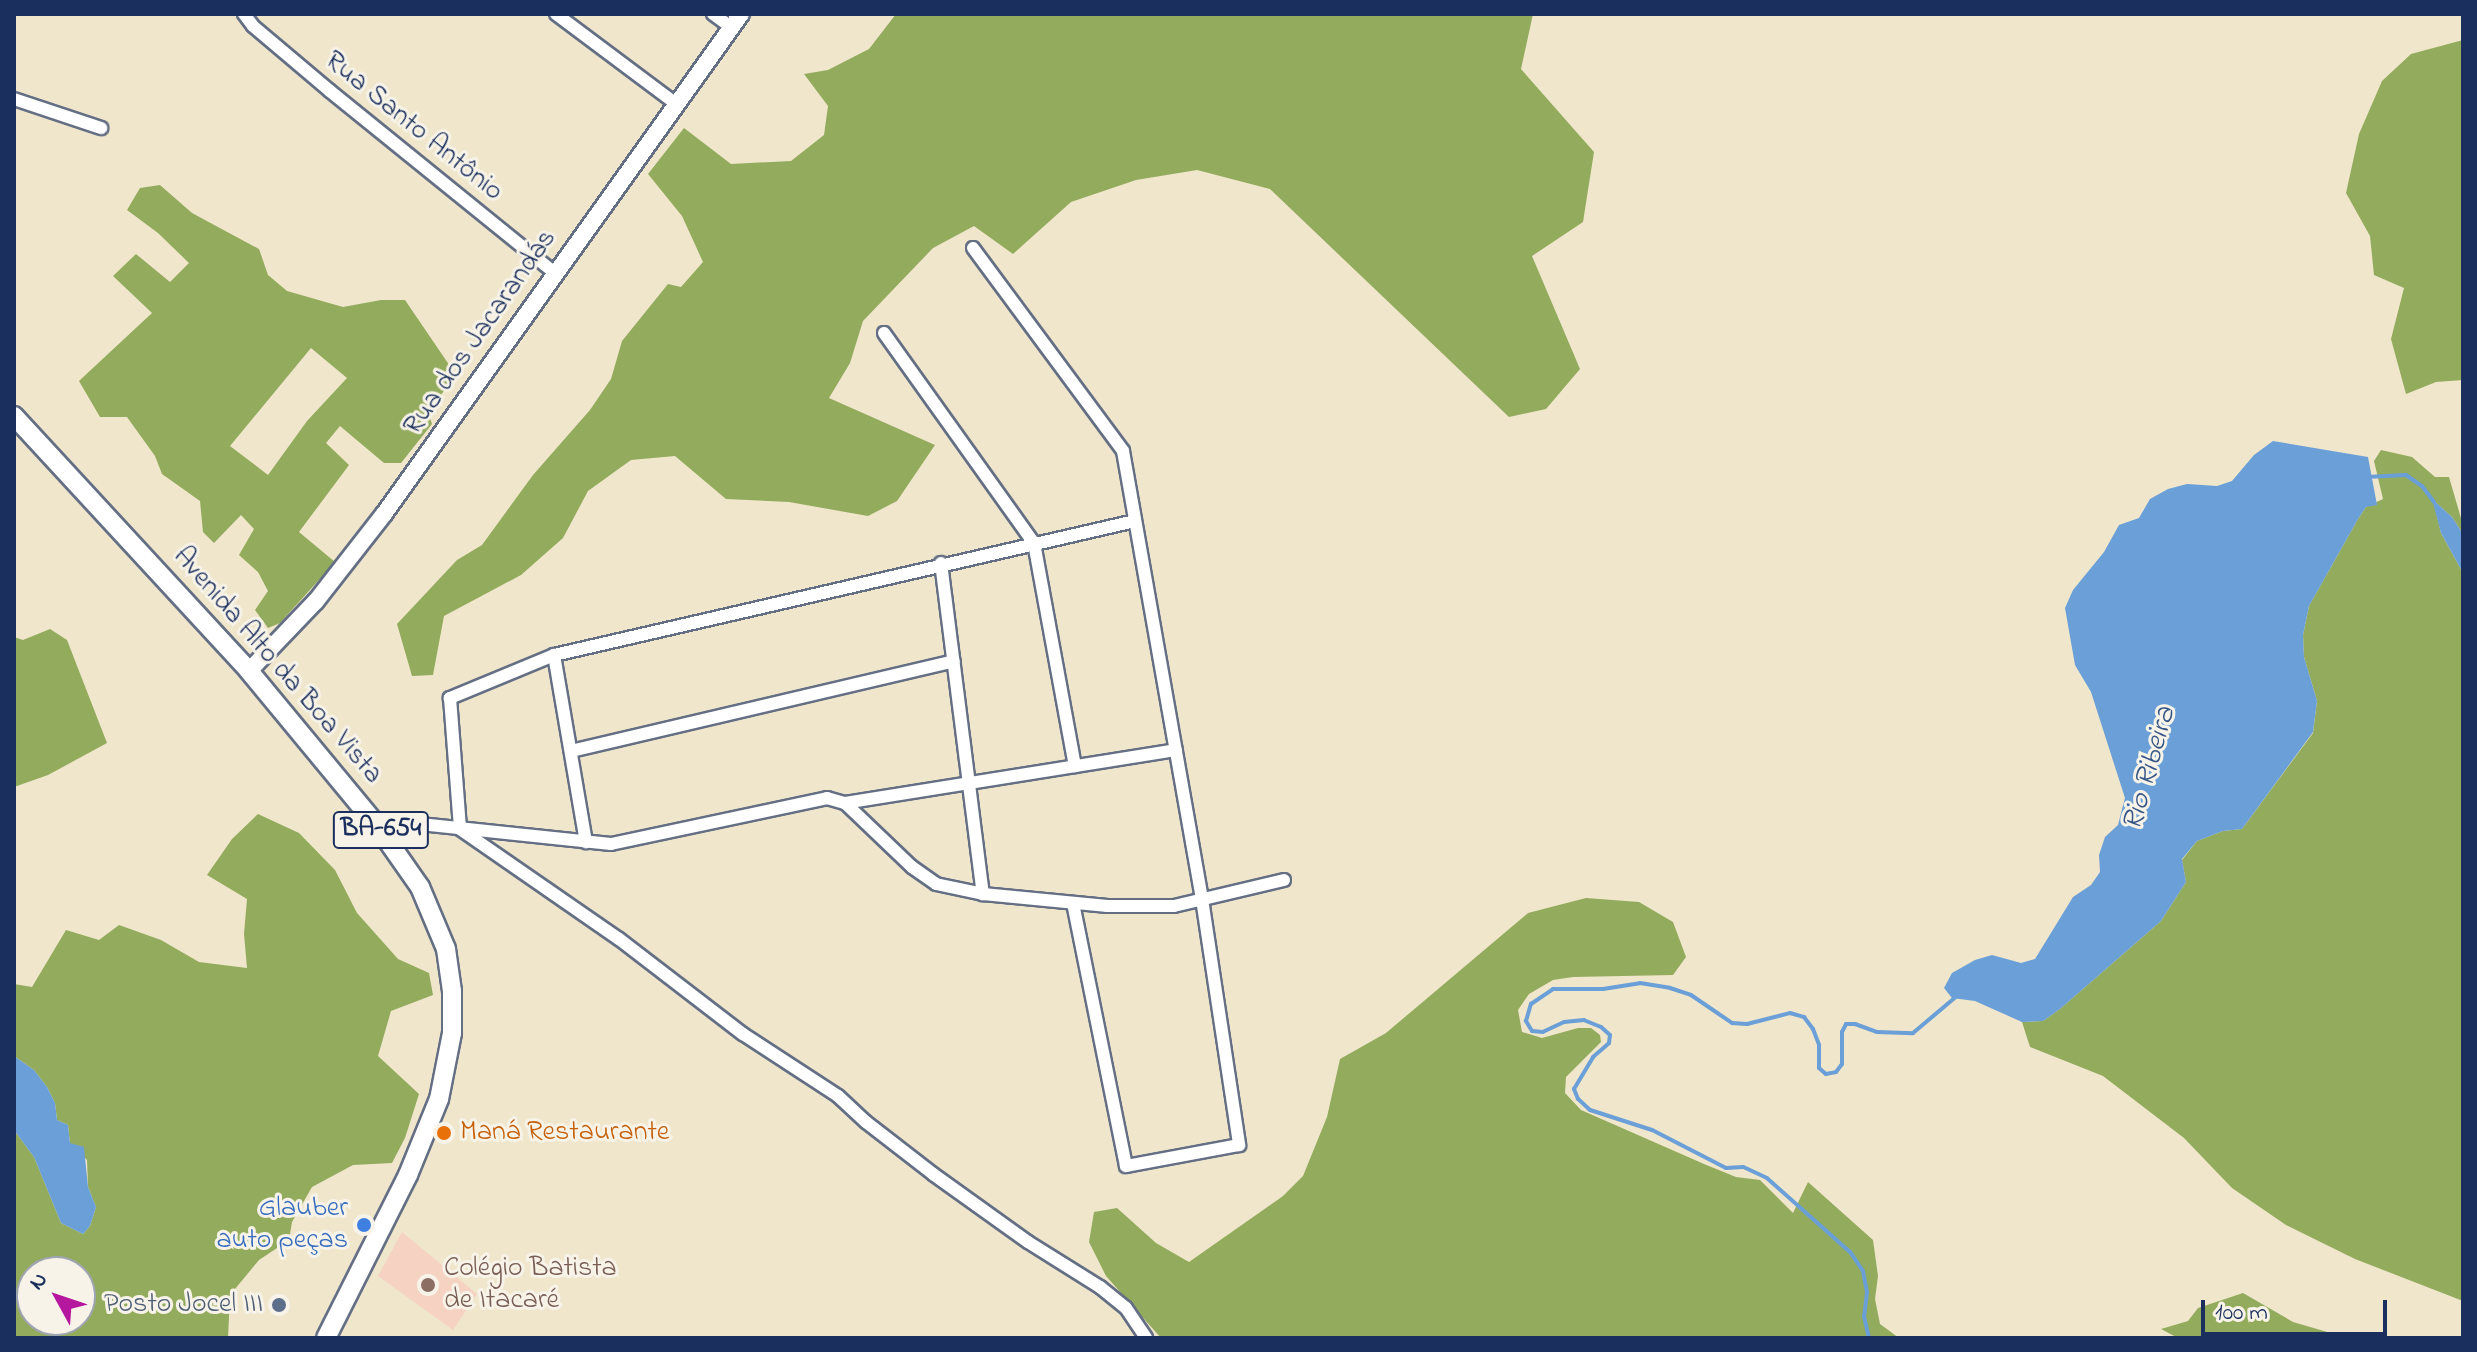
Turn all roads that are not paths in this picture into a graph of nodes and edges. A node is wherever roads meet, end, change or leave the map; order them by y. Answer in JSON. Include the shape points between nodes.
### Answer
{"nodes":[{"id":1,"x":244,"y":14,"type":"edge"},
{"id":2,"x":556,"y":14,"type":"edge"},
{"id":3,"x":713,"y":14,"type":"edge"},
{"id":4,"x":736,"y":21,"type":"edge"},
{"id":5,"x":14,"y":99,"type":"edge"},
{"id":6,"x":675,"y":103,"type":"junction"},
{"id":7,"x":101,"y":128,"type":"dead end"},
{"id":8,"x":973,"y":248,"type":"dead end"},
{"id":9,"x":555,"y":273,"type":"junction"},
{"id":10,"x":884,"y":333,"type":"dead end"},
{"id":11,"x":14,"y":416,"type":"edge"},
{"id":12,"x":1135,"y":521,"type":"junction"},
{"id":13,"x":1034,"y":543,"type":"junction"},
{"id":14,"x":941,"y":563,"type":"junction"},
{"id":15,"x":554,"y":655,"type":"junction"},
{"id":16,"x":954,"y":661,"type":"junction"},
{"id":17,"x":249,"y":671,"type":"junction"},
{"id":18,"x":1176,"y":750,"type":"junction"},
{"id":19,"x":571,"y":751,"type":"junction"},
{"id":20,"x":1075,"y":766,"type":"junction"},
{"id":21,"x":969,"y":783,"type":"junction"},
{"id":22,"x":845,"y":803,"type":"junction"},
{"id":23,"x":378,"y":827,"type":"junction"},
{"id":24,"x":460,"y":829,"type":"junction"},
{"id":25,"x":586,"y":842,"type":"junction"},
{"id":26,"x":1284,"y":880,"type":"dead end"},
{"id":27,"x":983,"y":894,"type":"junction"},
{"id":28,"x":1202,"y":899,"type":"junction"},
{"id":29,"x":1073,"y":903,"type":"junction"},
{"id":30,"x":326,"y":1338,"type":"edge"},
{"id":31,"x":1146,"y":1338,"type":"edge"}],
"edges":[{"from":1,"to":9,"type":"street","name":"Rua Santo Antônio","via":[[330,91]]},
{"from":2,"to":6,"type":"street"},
{"from":3,"to":4,"type":"street"},
{"from":4,"to":6,"type":"street","name":"Rua dos Jacarandás"},
{"from":5,"to":7,"type":"street"},
{"from":6,"to":9,"type":"street","name":"Rua dos Jacarandás"},
{"from":8,"to":12,"type":"street","via":[[1123,451]]},
{"from":9,"to":17,"type":"street","name":"Rua dos Jacarandás","via":[[384,514],[316,601]]},
{"from":10,"to":13,"type":"street"},
{"from":11,"to":17,"type":"main road","name":"Avenida Alto da Boa Vista","number":"BA-654"},
{"from":12,"to":13,"type":"street"},
{"from":12,"to":18,"type":"street"},
{"from":13,"to":14,"type":"street"},
{"from":13,"to":20,"type":"street"},
{"from":14,"to":15,"type":"street"},
{"from":14,"to":16,"type":"street"},
{"from":15,"to":19,"type":"street"},
{"from":15,"to":24,"type":"street","via":[[450,698]]},
{"from":16,"to":19,"type":"street"},
{"from":16,"to":21,"type":"street"},
{"from":17,"to":23,"type":"main road","name":"Avenida Alto da Boa Vista","number":"BA-654"},
{"from":18,"to":20,"type":"street"},
{"from":18,"to":28,"type":"street"},
{"from":19,"to":25,"type":"street"},
{"from":20,"to":21,"type":"street"},
{"from":21,"to":22,"type":"street"},
{"from":21,"to":27,"type":"street"},
{"from":22,"to":25,"type":"street","via":[[827,798],[642,840]]},
{"from":22,"to":27,"type":"street","via":[[936,884]]},
{"from":23,"to":24,"type":"street","via":[[401,822]]},
{"from":23,"to":30,"type":"main road","name":"Avenida Alto da Boa Vista","number":"BA-654","via":[[420,887],[446,949],[452,1033],[429,1130]]},
{"from":24,"to":25,"type":"street"},
{"from":24,"to":31,"type":"street","via":[[619,939],[743,1034],[838,1096],[1028,1242],[1100,1287],[1126,1308]]},
{"from":26,"to":28,"type":"street"},
{"from":27,"to":29,"type":"street"},
{"from":28,"to":29,"type":"street","via":[[1174,906]]},
{"from":28,"to":29,"type":"street","via":[[1239,1145],[1126,1166]]}]}
